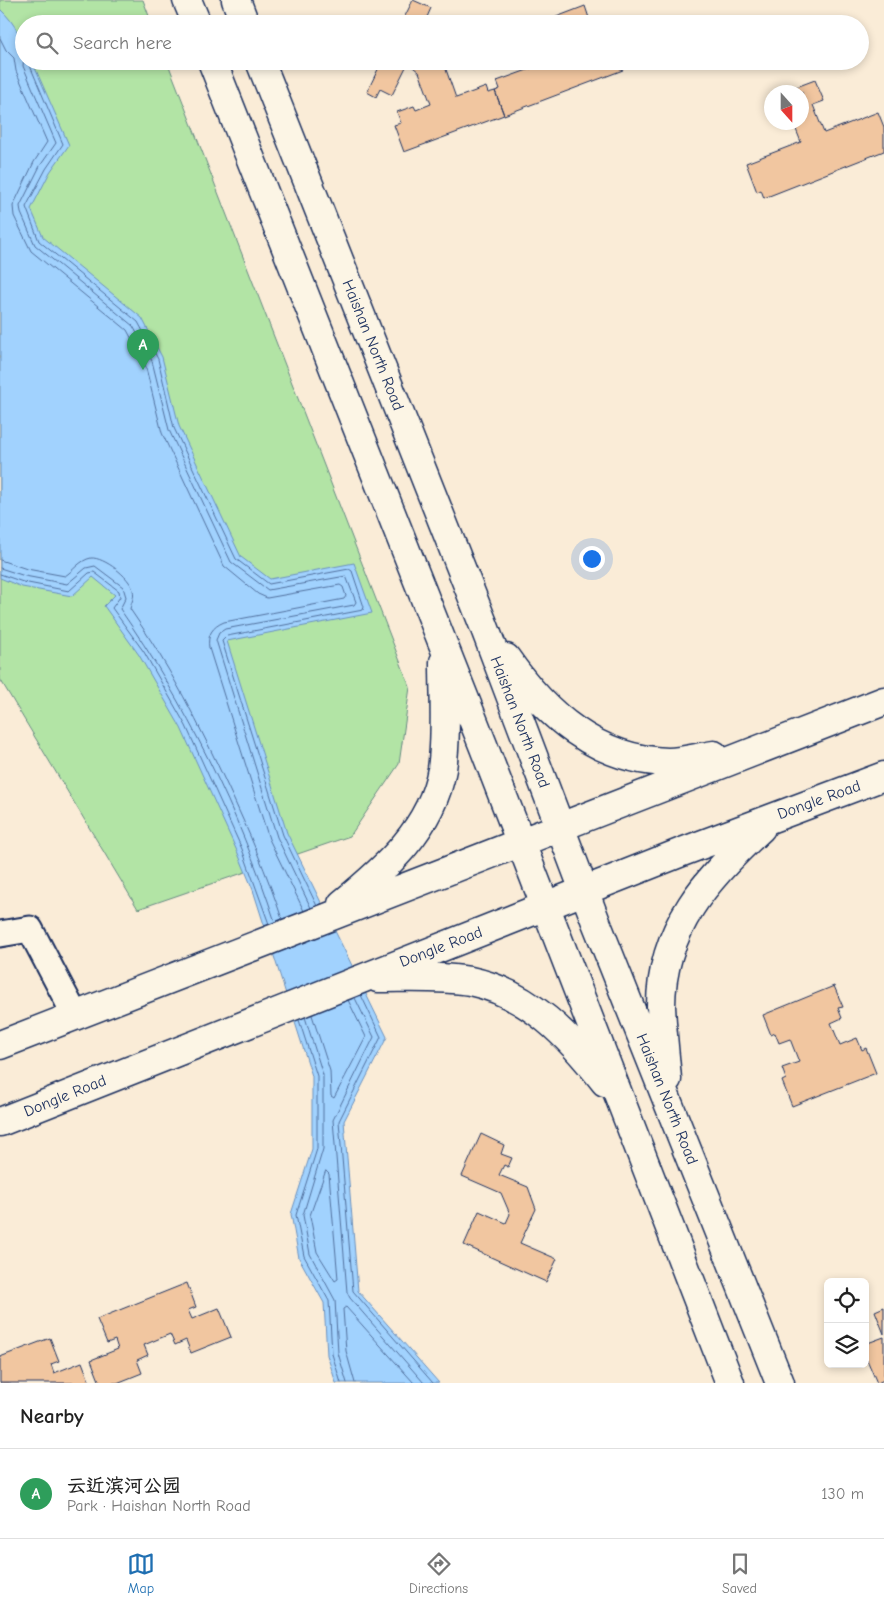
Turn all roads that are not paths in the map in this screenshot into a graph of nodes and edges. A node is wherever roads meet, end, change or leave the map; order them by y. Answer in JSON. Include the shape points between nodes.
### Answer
{"nodes":[{"id":1,"x":187,"y":0,"type":"edge"},
{"id":2,"x":236,"y":0,"type":"edge"},
{"id":3,"x":193,"y":15,"type":"edge"},
{"id":4,"x":242,"y":15,"type":"edge"},
{"id":5,"x":216,"y":70,"type":"edge"},
{"id":6,"x":264,"y":70,"type":"edge"},
{"id":7,"x":484,"y":626,"type":"junction"},
{"id":8,"x":444,"y":645,"type":"junction"},
{"id":9,"x":884,"y":701,"type":"edge"},
{"id":10,"x":764,"y":747,"type":"junction"},
{"id":11,"x":884,"y":776,"type":"edge"},
{"id":12,"x":771,"y":818,"type":"junction"},
{"id":13,"x":560,"y":827,"type":"junction"},
{"id":14,"x":520,"y":842,"type":"junction"},
{"id":15,"x":584,"y":891,"type":"junction"},
{"id":16,"x":545,"y":906,"type":"junction"},
{"id":17,"x":325,"y":918,"type":"junction"},
{"id":18,"x":0,"y":934,"type":"edge"},
{"id":19,"x":362,"y":979,"type":"junction"},
{"id":20,"x":75,"y":1016,"type":"junction"},
{"id":21,"x":0,"y":1045,"type":"edge"},
{"id":22,"x":622,"y":1104,"type":"junction"},
{"id":23,"x":669,"y":1105,"type":"junction"},
{"id":24,"x":0,"y":1122,"type":"edge"},
{"id":25,"x":730,"y":1383,"type":"edge"},
{"id":26,"x":780,"y":1383,"type":"edge"}],
"edges":[{"from":1,"to":3,"type":"street"},
{"from":2,"to":4,"type":"street"},
{"from":5,"to":8,"type":"street"},
{"from":6,"to":7,"type":"street","name":"Haishan North Road"},
{"from":7,"to":10,"type":"street","via":[[524,684],[547,708],[574,731],[605,748],[636,759],[670,762]]},
{"from":7,"to":13,"type":"street","name":"Haishan North Road"},
{"from":8,"to":14,"type":"street"},
{"from":8,"to":17,"type":"street","via":[[442,769],[420,828],[399,853]]},
{"from":9,"to":10,"type":"street"},
{"from":10,"to":13,"type":"street"},
{"from":11,"to":12,"type":"street","name":"Dongle Road"},
{"from":12,"to":15,"type":"street","name":"Dongle Road"},
{"from":12,"to":23,"type":"street","via":[[707,881],[672,940],[661,1005]]},
{"from":13,"to":14,"type":"street"},
{"from":13,"to":15,"type":"street","name":"Haishan North Road"},
{"from":14,"to":16,"type":"street"},
{"from":14,"to":17,"type":"street"},
{"from":15,"to":16,"type":"street","name":"Dongle Road"},
{"from":15,"to":23,"type":"street","name":"Haishan North Road"},
{"from":16,"to":19,"type":"street","name":"Dongle Road"},
{"from":16,"to":22,"type":"street"},
{"from":17,"to":20,"type":"street"},
{"from":18,"to":20,"type":"street","via":[[30,929]]},
{"from":19,"to":22,"type":"street","via":[[432,978],[470,981],[497,989],[531,1007],[562,1032]]},
{"from":19,"to":24,"type":"street","name":"Dongle Road"},
{"from":20,"to":21,"type":"street"},
{"from":22,"to":25,"type":"street"},
{"from":23,"to":26,"type":"street","name":"Haishan North Road"}]}
